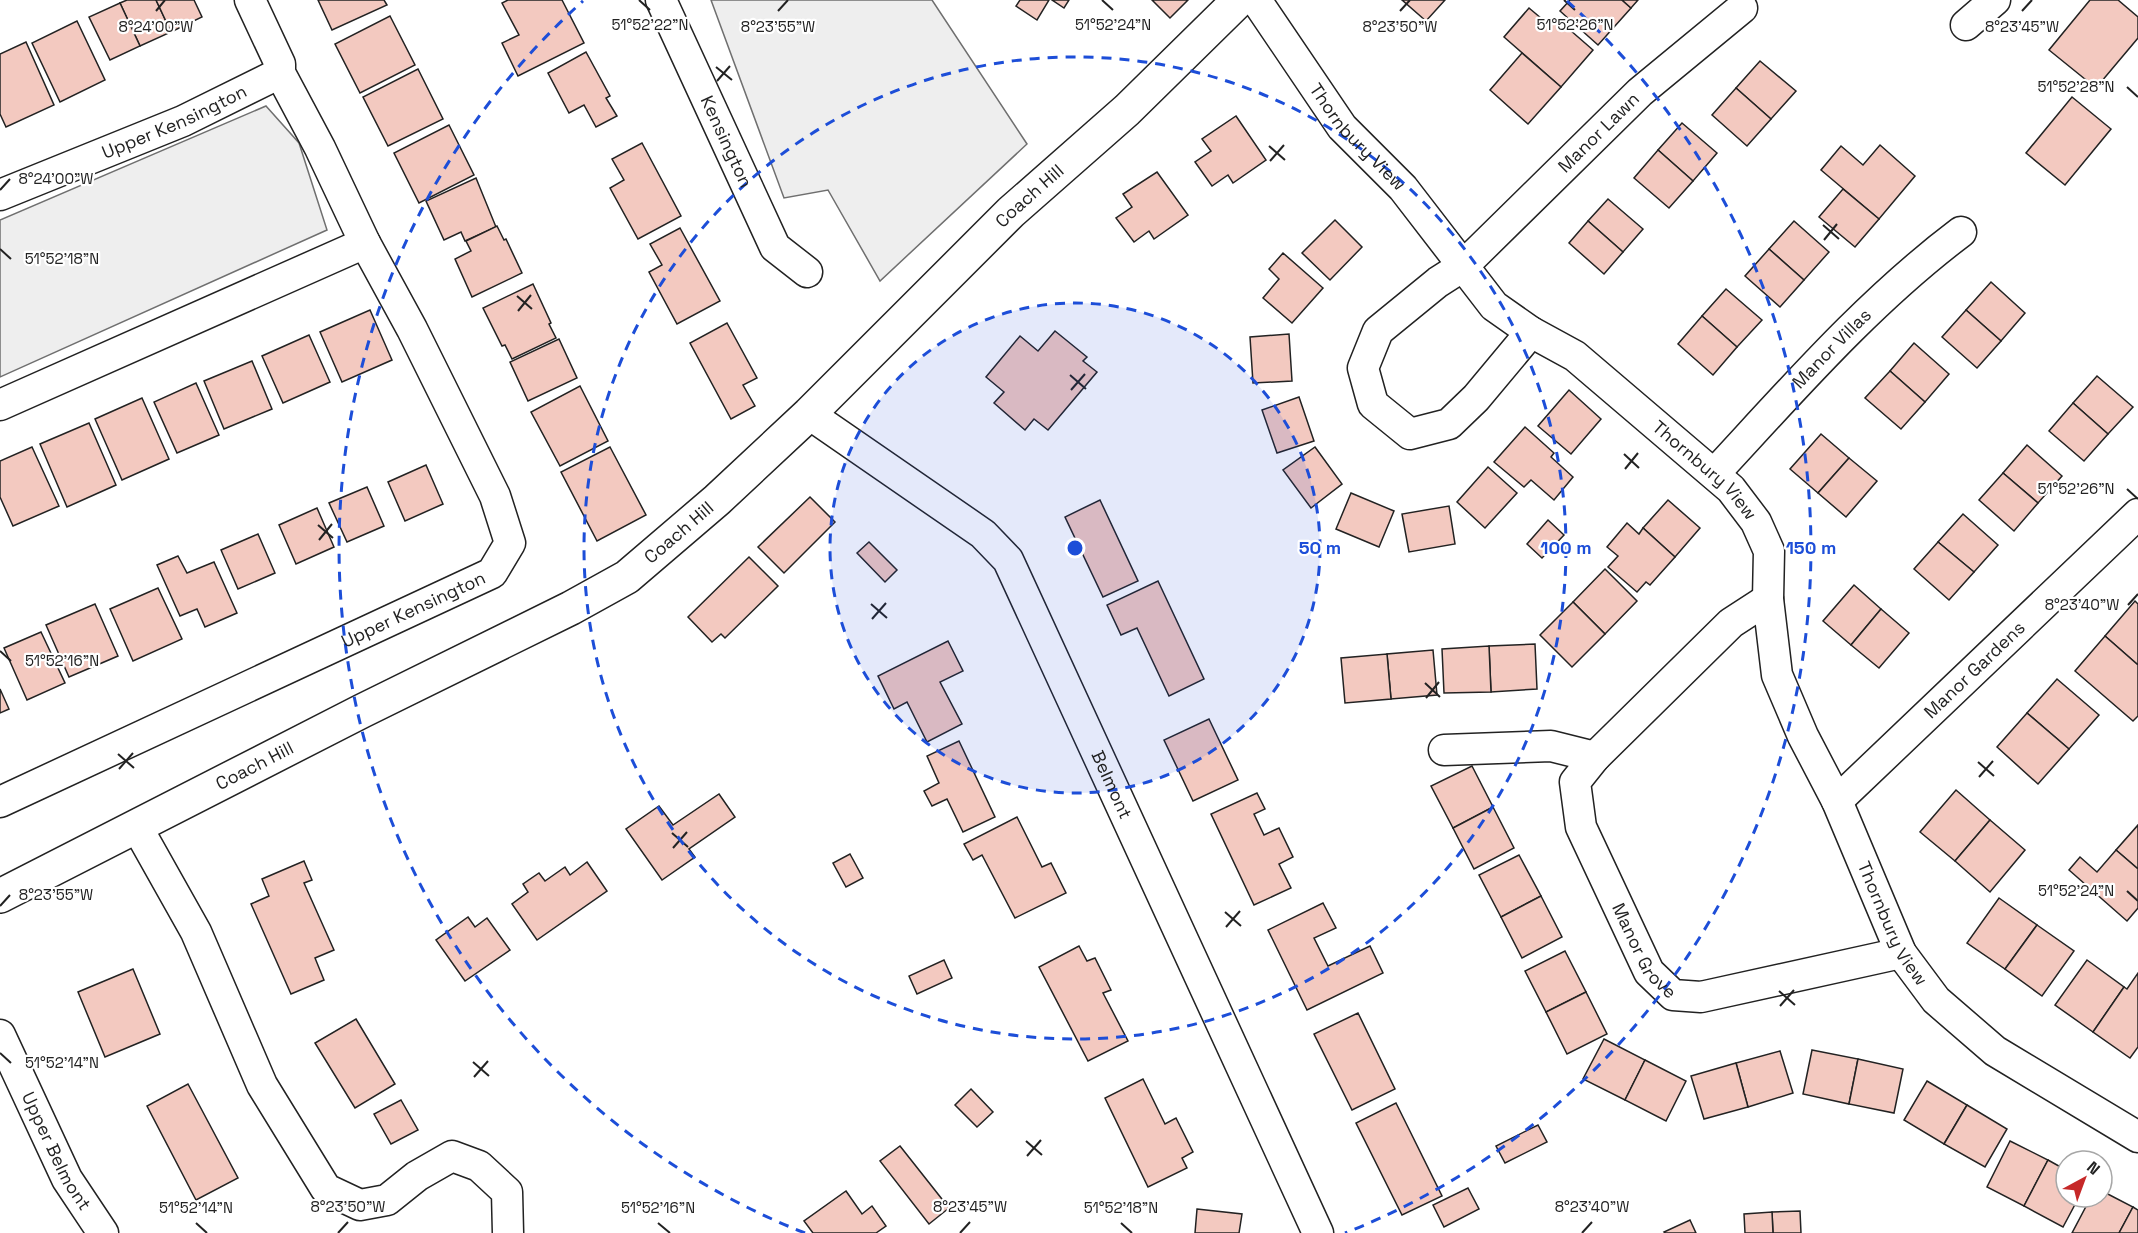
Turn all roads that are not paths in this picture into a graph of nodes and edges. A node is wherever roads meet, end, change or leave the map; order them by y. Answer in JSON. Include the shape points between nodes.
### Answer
{"nodes":[{"id":1,"x":250,"y":0,"type":"edge"},
{"id":2,"x":661,"y":0,"type":"edge"},
{"id":3,"x":1239,"y":0,"type":"edge"},
{"id":4,"x":1256,"y":0,"type":"edge"},
{"id":5,"x":1995,"y":0,"type":"edge"},
{"id":6,"x":1742,"y":8,"type":"dead end"},
{"id":7,"x":1966,"y":25,"type":"dead end"},
{"id":8,"x":280,"y":73,"type":"junction"},
{"id":9,"x":0,"y":195,"type":"edge"},
{"id":10,"x":1960,"y":232,"type":"dead end"},
{"id":11,"x":365,"y":243,"type":"junction"},
{"id":12,"x":1463,"y":266,"type":"junction"},
{"id":13,"x":807,"y":272,"type":"dead end"},
{"id":14,"x":1531,"y":332,"type":"junction"},
{"id":15,"x":0,"y":405,"type":"edge"},
{"id":16,"x":809,"y":414,"type":"junction"},
{"id":17,"x":1714,"y":474,"type":"junction"},
{"id":18,"x":2138,"y":514,"type":"edge"},
{"id":19,"x":1768,"y":599,"type":"junction"},
{"id":20,"x":1444,"y":750,"type":"dead end"},
{"id":21,"x":1595,"y":757,"type":"junction"},
{"id":22,"x":1837,"y":801,"type":"junction"},
{"id":23,"x":0,"y":802,"type":"edge"},
{"id":24,"x":137,"y":827,"type":"junction"},
{"id":25,"x":0,"y":896,"type":"edge"},
{"id":26,"x":1901,"y":953,"type":"junction"},
{"id":27,"x":0,"y":1035,"type":"edge"},
{"id":28,"x":2138,"y":1137,"type":"edge"},
{"id":29,"x":103,"y":1233,"type":"edge"},
{"id":30,"x":508,"y":1233,"type":"edge"},
{"id":31,"x":1318,"y":1233,"type":"edge"}],
"edges":[{"from":1,"to":8,"type":"street","name":"Upper Kensington","via":[[280,64]]},
{"from":2,"to":13,"type":"street","name":"Kensington","via":[[775,247]]},
{"from":3,"to":16,"type":"street","name":"Coach Hill","via":[[1127,110],[1011,212]]},
{"from":4,"to":12,"type":"street","name":"Thornbury View","via":[[1342,127],[1403,188]]},
{"from":5,"to":7,"type":"street"},
{"from":6,"to":12,"type":"street","name":"Manor Lawn","via":[[1640,92]]},
{"from":8,"to":9,"type":"street","name":"Upper Kensington","via":[[183,121]]},
{"from":8,"to":11,"type":"street","name":"Upper Kensington"},
{"from":10,"to":17,"type":"street","name":"Manor Villas","via":[[1842,336]]},
{"from":11,"to":15,"type":"street"},
{"from":11,"to":23,"type":"street","name":"Upper Kensington","via":[[495,496],[510,543],[492,573]]},
{"from":12,"to":14,"type":"street","name":"Thornbury View","via":[[1494,306]]},
{"from":12,"to":14,"type":"street","name":"Manor Lawn","via":[[1378,331],[1363,368],[1373,404],[1410,434],[1449,424]]},
{"from":14,"to":17,"type":"street","name":"Thornbury View","via":[[1575,356]]},
{"from":16,"to":24,"type":"street","name":"Coach Hill","via":[[627,578]]},
{"from":16,"to":31,"type":"street","name":"Belmont","via":[[983,534],[1008,560]]},
{"from":17,"to":19,"type":"street","name":"Thornbury View","via":[[1756,522],[1768,551]]},
{"from":18,"to":22,"type":"street","name":"Manor Gardens"},
{"from":19,"to":21,"type":"street","name":"Manor Grove","via":[[1731,623]]},
{"from":19,"to":22,"type":"street","name":"Thornbury View","via":[[1777,675]]},
{"from":20,"to":21,"type":"street","via":[[1551,746]]},
{"from":21,"to":26,"type":"street","name":"Manor Grove","via":[[1575,782],[1581,827],[1649,972],[1673,995],[1701,997]]},
{"from":22,"to":26,"type":"street","name":"Thornbury View"},
{"from":24,"to":25,"type":"street","name":"Coach Hill"},
{"from":24,"to":30,"type":"street","via":[[196,932],[262,1085],[326,1189],[360,1205],[387,1200],[417,1176],[452,1156],[479,1166],[507,1192]]},
{"from":26,"to":28,"type":"street","name":"Thornbury View","via":[[1936,1000],[1995,1051]]},
{"from":27,"to":29,"type":"street","name":"Upper Belmont","via":[[67,1179]]}]}
